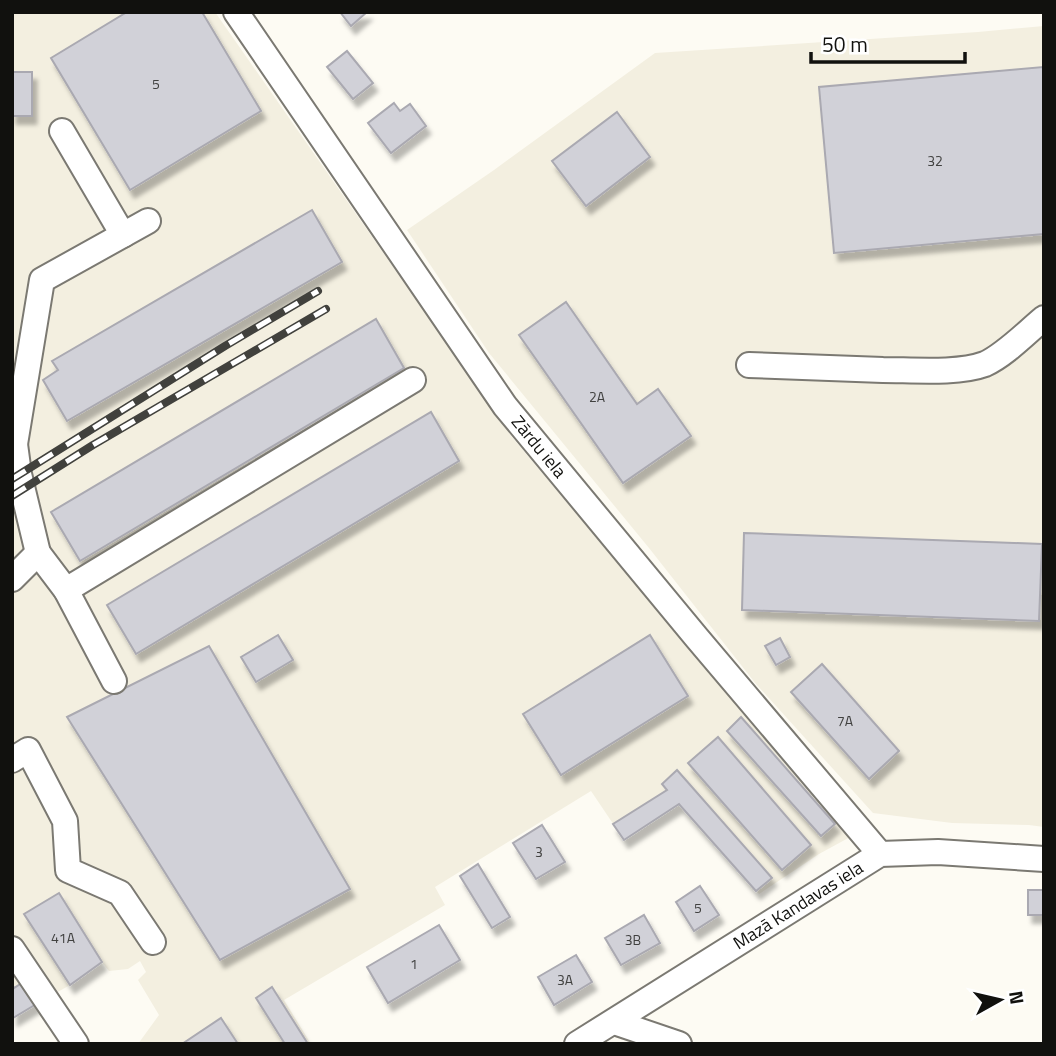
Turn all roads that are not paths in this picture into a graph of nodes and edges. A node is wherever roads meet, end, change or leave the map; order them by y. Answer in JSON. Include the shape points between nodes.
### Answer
{"nodes":[{"id":1,"x":236,"y":12,"type":"edge"},
{"id":2,"x":62,"y":131,"type":"dead end"},
{"id":3,"x":148,"y":221,"type":"dead end"},
{"id":4,"x":123,"y":235,"type":"junction"},
{"id":5,"x":1044,"y":317,"type":"edge"},
{"id":6,"x":748,"y":365,"type":"dead end"},
{"id":7,"x":413,"y":380,"type":"dead end"},
{"id":8,"x":14,"y":444,"type":"edge"},
{"id":9,"x":38,"y":553,"type":"junction"},
{"id":10,"x":12,"y":579,"type":"edge"},
{"id":11,"x":66,"y":590,"type":"junction"},
{"id":12,"x":114,"y":681,"type":"dead end"},
{"id":13,"x":12,"y":760,"type":"edge"},
{"id":14,"x":880,"y":853,"type":"junction"},
{"id":15,"x":1044,"y":859,"type":"edge"},
{"id":16,"x":153,"y":942,"type":"dead end"},
{"id":17,"x":12,"y":949,"type":"edge"},
{"id":18,"x":614,"y":1022,"type":"junction"},
{"id":19,"x":76,"y":1044,"type":"edge"},
{"id":20,"x":577,"y":1044,"type":"edge"},
{"id":21,"x":679,"y":1044,"type":"edge"}],
"edges":[{"from":1,"to":14,"type":"street","name":"Zārdu iela","via":[[505,406]]},
{"from":2,"to":4,"type":"street"},
{"from":3,"to":4,"type":"street"},
{"from":4,"to":8,"type":"street","via":[[42,280]]},
{"from":5,"to":6,"type":"street","via":[[996,357],[964,368]]},
{"from":7,"to":11,"type":"street"},
{"from":8,"to":9,"type":"street"},
{"from":9,"to":10,"type":"street"},
{"from":9,"to":11,"type":"street"},
{"from":11,"to":12,"type":"street"},
{"from":13,"to":16,"type":"street","via":[[28,750],[65,821],[68,870],[120,892]]},
{"from":14,"to":15,"type":"street","name":"Mazā Kandavas iela"},
{"from":14,"to":18,"type":"street","name":"Mazā Kandavas iela"},
{"from":17,"to":19,"type":"street"},
{"from":18,"to":20,"type":"street","name":"Mazā Kandavas iela"},
{"from":18,"to":21,"type":"street"}]}
